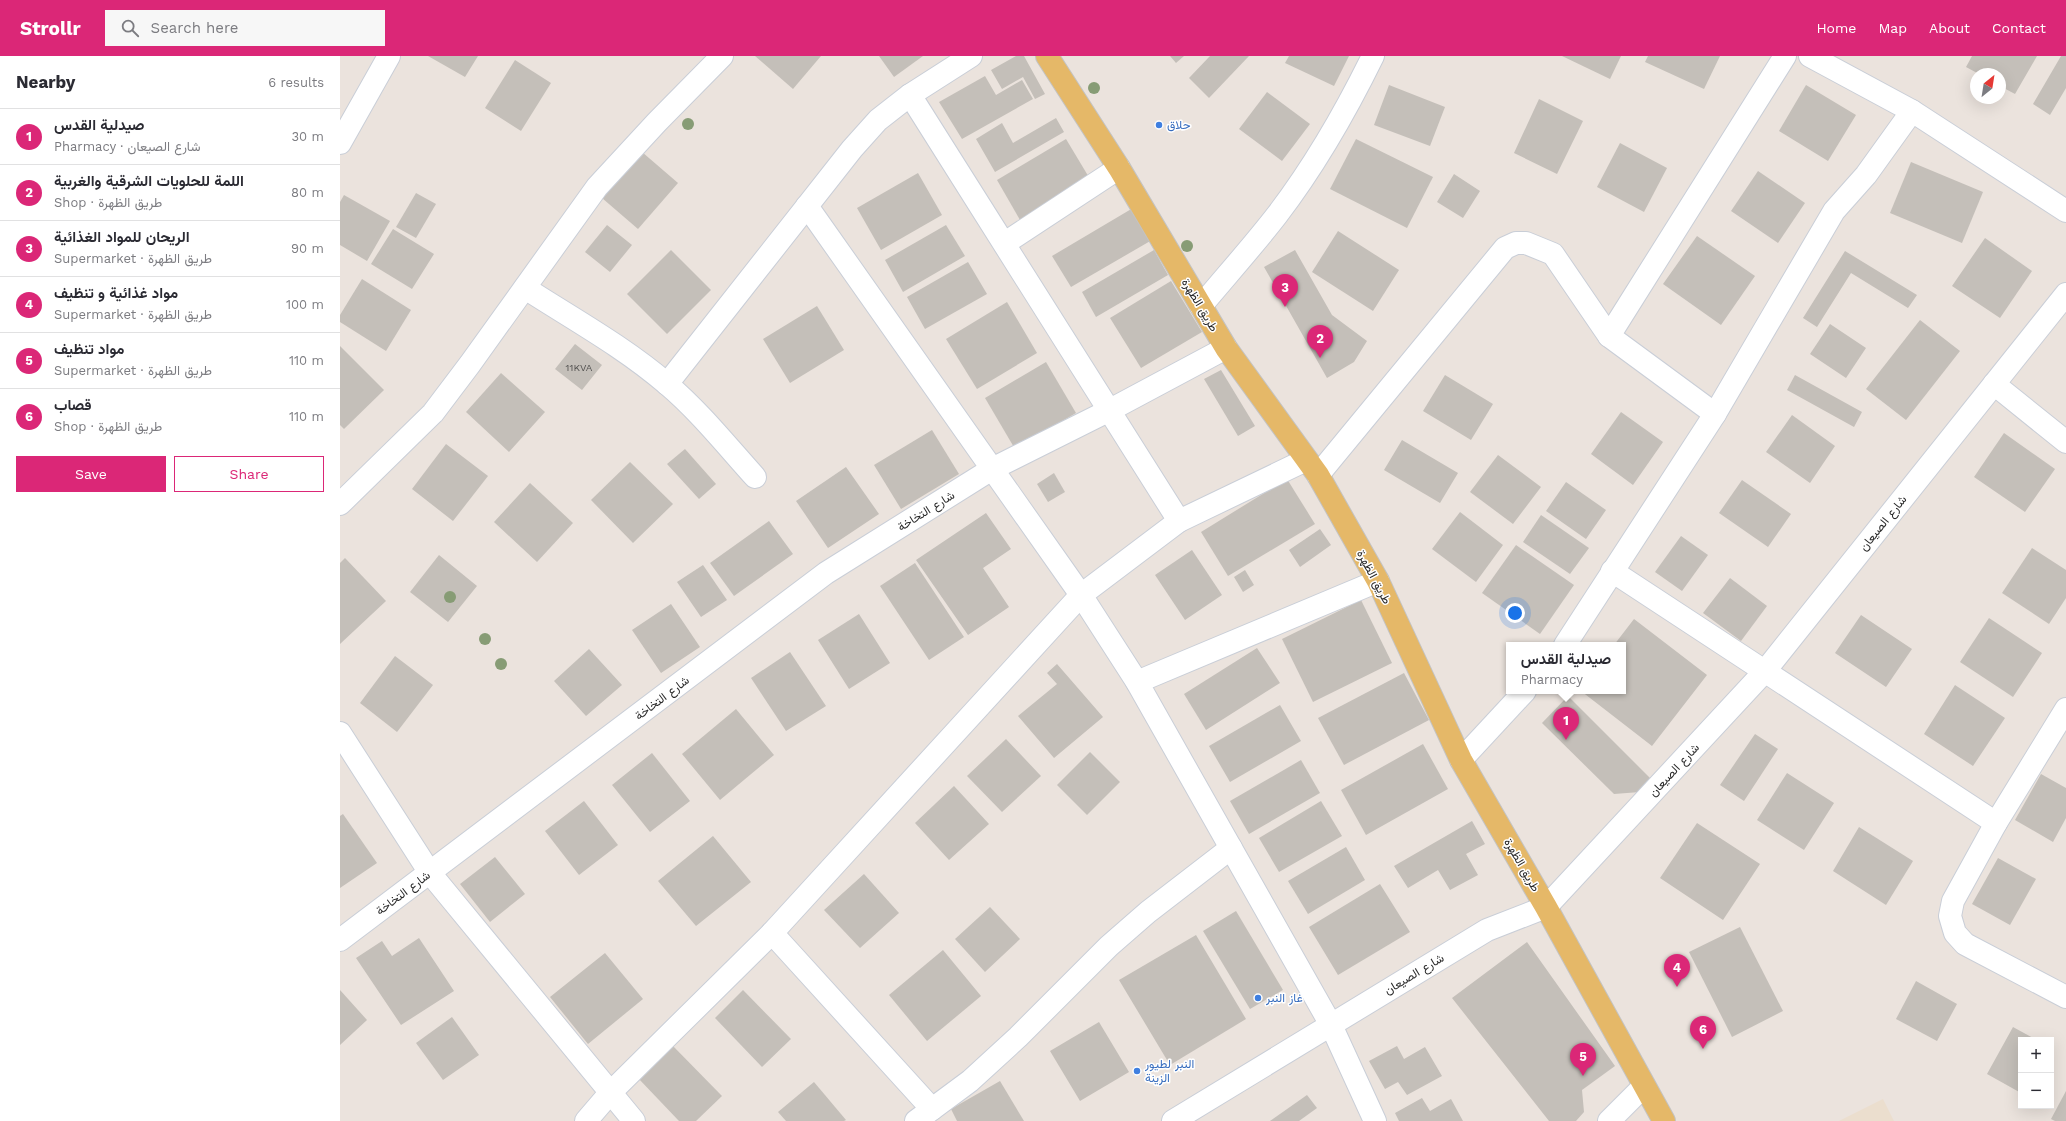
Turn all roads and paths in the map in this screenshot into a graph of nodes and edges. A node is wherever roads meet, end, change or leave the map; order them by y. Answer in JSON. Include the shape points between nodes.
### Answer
{"nodes":[{"id":1,"x":389,"y":56,"type":"edge"},
{"id":2,"x":722,"y":56,"type":"edge"},
{"id":3,"x":971,"y":56,"type":"edge"},
{"id":4,"x":1047,"y":56,"type":"edge"},
{"id":5,"x":1373,"y":56,"type":"edge"},
{"id":6,"x":1785,"y":56,"type":"edge"},
{"id":7,"x":1810,"y":56,"type":"edge"},
{"id":8,"x":910,"y":95,"type":"junction"},
{"id":9,"x":1912,"y":111,"type":"junction"},
{"id":10,"x":340,"y":143,"type":"edge"},
{"id":11,"x":1119,"y":168,"type":"junction"},
{"id":12,"x":808,"y":206,"type":"junction"},
{"id":13,"x":2066,"y":211,"type":"edge"},
{"id":14,"x":1005,"y":243,"type":"junction"},
{"id":15,"x":525,"y":288,"type":"junction"},
{"id":16,"x":2066,"y":294,"type":"edge"},
{"id":17,"x":1201,"y":306,"type":"junction"},
{"id":18,"x":1609,"y":336,"type":"junction"},
{"id":19,"x":1226,"y":348,"type":"junction"},
{"id":20,"x":667,"y":384,"type":"junction"},
{"id":21,"x":1994,"y":384,"type":"junction"},
{"id":22,"x":1110,"y":410,"type":"junction"},
{"id":23,"x":1715,"y":414,"type":"junction"},
{"id":24,"x":2066,"y":442,"type":"edge"},
{"id":25,"x":1312,"y":468,"type":"junction"},
{"id":26,"x":992,"y":469,"type":"junction"},
{"id":27,"x":756,"y":477,"type":"dead end"},
{"id":28,"x":340,"y":504,"type":"edge"},
{"id":29,"x":1179,"y":521,"type":"junction"},
{"id":30,"x":1612,"y":571,"type":"junction"},
{"id":31,"x":1378,"y":581,"type":"junction"},
{"id":32,"x":1081,"y":595,"type":"junction"},
{"id":33,"x":1567,"y":642,"type":"edge"},
{"id":34,"x":1765,"y":670,"type":"junction"},
{"id":35,"x":1137,"y":682,"type":"junction"},
{"id":36,"x":1522,"y":694,"type":"edge"},
{"id":37,"x":2066,"y":709,"type":"edge"},
{"id":38,"x":340,"y":733,"type":"edge"},
{"id":39,"x":1462,"y":760,"type":"junction"},
{"id":40,"x":1996,"y":823,"type":"junction"},
{"id":41,"x":1231,"y":848,"type":"junction"},
{"id":42,"x":430,"y":873,"type":"junction"},
{"id":43,"x":1546,"y":907,"type":"junction"},
{"id":44,"x":772,"y":933,"type":"junction"},
{"id":45,"x":340,"y":940,"type":"edge"},
{"id":46,"x":2066,"y":997,"type":"edge"},
{"id":47,"x":1331,"y":1025,"type":"junction"},
{"id":48,"x":1644,"y":1086,"type":"junction"},
{"id":49,"x":610,"y":1093,"type":"junction"},
{"id":50,"x":924,"y":1115,"type":"edge"},
{"id":51,"x":586,"y":1121,"type":"edge"},
{"id":52,"x":634,"y":1121,"type":"edge"},
{"id":53,"x":1173,"y":1121,"type":"edge"},
{"id":54,"x":1375,"y":1121,"type":"edge"},
{"id":55,"x":1609,"y":1121,"type":"edge"},
{"id":56,"x":1664,"y":1121,"type":"edge"}],
"edges":[{"from":1,"to":10,"type":"street"},
{"from":2,"to":15,"type":"street","via":[[656,122],[597,187]]},
{"from":3,"to":8,"type":"street"},
{"from":4,"to":11,"type":"main road","name":"طريق الظهرة"},
{"from":5,"to":17,"type":"street","via":[[1359,85],[1305,174],[1285,203]]},
{"from":6,"to":18,"type":"street"},
{"from":7,"to":9,"type":"street"},
{"from":8,"to":12,"type":"street","via":[[878,120]]},
{"from":8,"to":14,"type":"street"},
{"from":9,"to":13,"type":"street"},
{"from":9,"to":23,"type":"street","via":[[1866,175],[1834,211]]},
{"from":11,"to":14,"type":"street"},
{"from":11,"to":17,"type":"main road","name":"طريق الظهرة"},
{"from":12,"to":20,"type":"street"},
{"from":12,"to":26,"type":"street"},
{"from":14,"to":22,"type":"street"},
{"from":15,"to":20,"type":"street","via":[[634,359]]},
{"from":15,"to":28,"type":"street","via":[[433,413]]},
{"from":16,"to":21,"type":"street","name":"شارع الصيعان"},
{"from":17,"to":19,"type":"main road","name":"طريق الظهرة"},
{"from":18,"to":23,"type":"street"},
{"from":18,"to":25,"type":"street","via":[[1553,254],[1526,243],[1516,243],[1505,248]]},
{"from":19,"to":22,"type":"street","name":"شارع التخاخة"},
{"from":19,"to":25,"type":"main road","name":"طريق الظهرة"},
{"from":20,"to":27,"type":"street"},
{"from":21,"to":24,"type":"street"},
{"from":21,"to":34,"type":"street","name":"شارع الصيعان"},
{"from":22,"to":26,"type":"street","name":"شارع التخاخة"},
{"from":22,"to":29,"type":"street"},
{"from":23,"to":30,"type":"street"},
{"from":25,"to":29,"type":"street"},
{"from":25,"to":31,"type":"main road","name":"طريق الظهرة"},
{"from":26,"to":32,"type":"street"},
{"from":26,"to":42,"type":"street","name":"شارع التخاخة","via":[[826,573]]},
{"from":29,"to":32,"type":"street"},
{"from":30,"to":33,"type":"street"},
{"from":30,"to":34,"type":"street"},
{"from":31,"to":35,"type":"street"},
{"from":31,"to":39,"type":"main road","name":"طريق الظهرة"},
{"from":32,"to":35,"type":"street"},
{"from":32,"to":44,"type":"street"},
{"from":34,"to":40,"type":"street"},
{"from":34,"to":43,"type":"street","name":"شارع الصيعان"},
{"from":35,"to":41,"type":"street"},
{"from":36,"to":39,"type":"street"},
{"from":37,"to":40,"type":"street"},
{"from":38,"to":42,"type":"street"},
{"from":39,"to":43,"type":"main road","name":"طريق الظهرة"},
{"from":40,"to":46,"type":"street","via":[[1953,901],[1950,916],[1955,933],[1965,944]]},
{"from":41,"to":47,"type":"street"},
{"from":41,"to":50,"type":"street","via":[[1168,895],[1108,946],[1018,1037],[970,1081]]},
{"from":42,"to":45,"type":"street","name":"شارع التخاخة"},
{"from":42,"to":49,"type":"street"},
{"from":43,"to":47,"type":"street","name":"شارع الصيعان","via":[[1487,930]]},
{"from":43,"to":48,"type":"main road","name":"طريق الظهرة"},
{"from":44,"to":49,"type":"street"},
{"from":44,"to":50,"type":"street"},
{"from":47,"to":53,"type":"street","name":"شارع الصيعان"},
{"from":47,"to":54,"type":"street"},
{"from":48,"to":55,"type":"street"},
{"from":48,"to":56,"type":"main road","name":"طريق الظهرة"},
{"from":49,"to":51,"type":"street"},
{"from":49,"to":52,"type":"street"}]}
